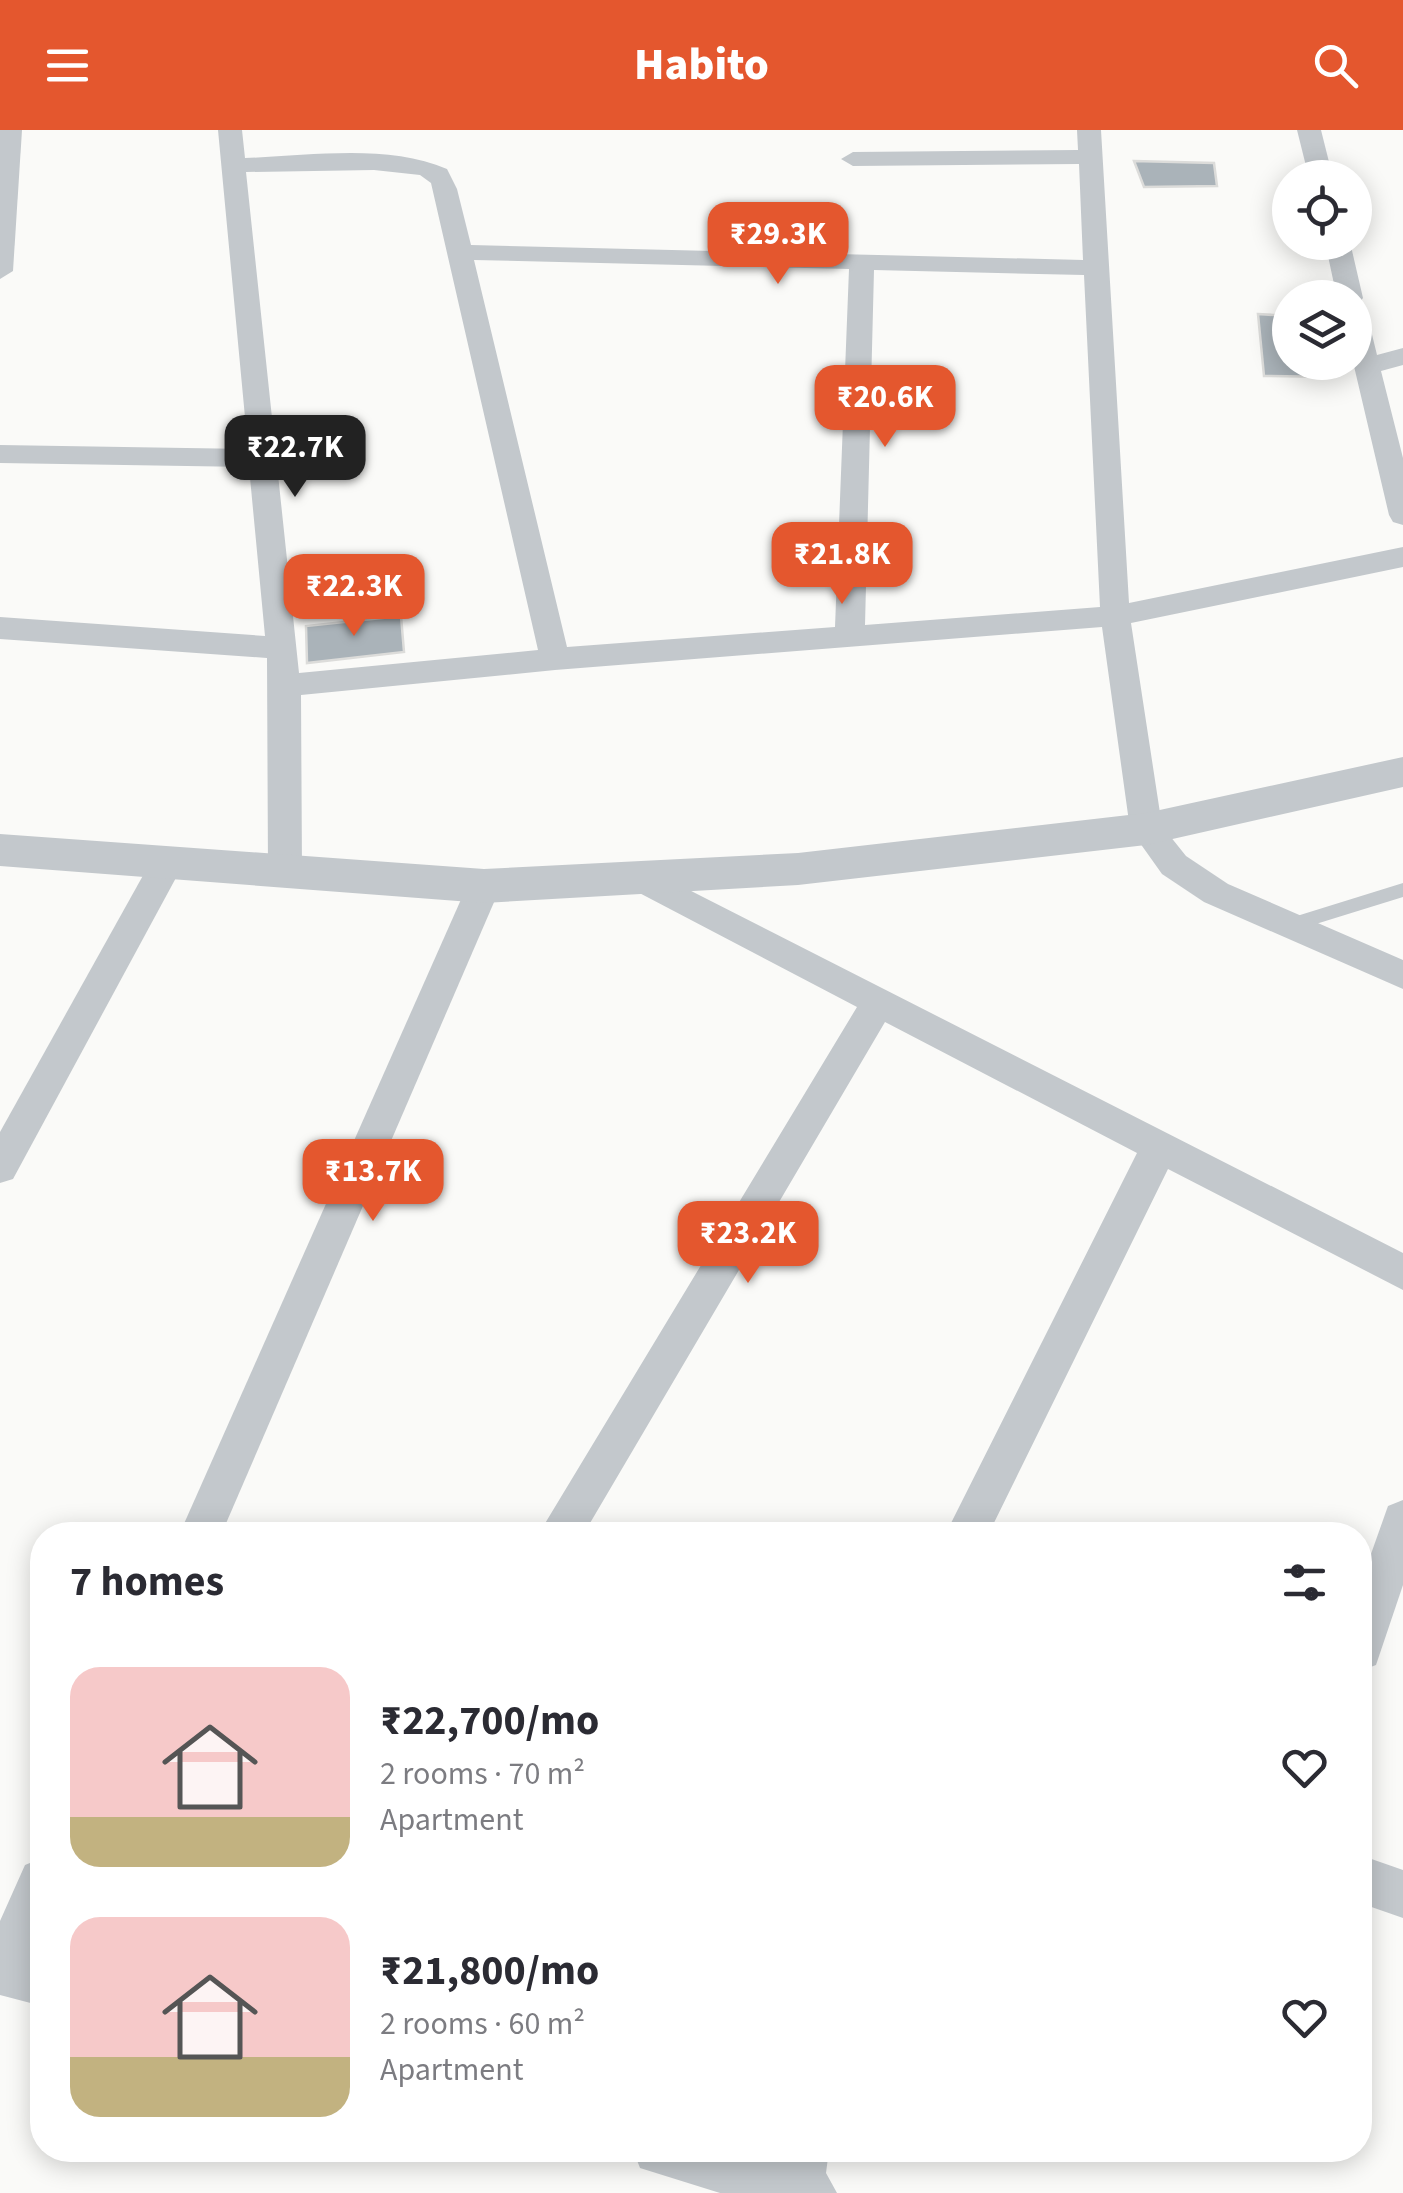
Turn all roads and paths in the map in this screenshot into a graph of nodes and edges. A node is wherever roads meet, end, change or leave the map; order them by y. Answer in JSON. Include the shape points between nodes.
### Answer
{"nodes":[{"id":1,"x":10,"y":130,"type":"edge"},
{"id":2,"x":230,"y":130,"type":"edge"},
{"id":3,"x":1309,"y":130,"type":"edge"},
{"id":4,"x":1090,"y":143,"type":"edge"},
{"id":5,"x":853,"y":159,"type":"dead end"},
{"id":6,"x":1316,"y":160,"type":"edge"},
{"id":7,"x":232,"y":165,"type":"junction"},
{"id":8,"x":460,"y":252,"type":"junction"},
{"id":9,"x":862,"y":262,"type":"junction"},
{"id":10,"x":1098,"y":268,"type":"junction"},
{"id":11,"x":0,"y":271,"type":"edge"},
{"id":12,"x":1403,"y":356,"type":"edge"},
{"id":13,"x":1372,"y":365,"type":"edge"},
{"id":14,"x":1370,"y":380,"type":"edge"},
{"id":15,"x":0,"y":454,"type":"edge"},
{"id":16,"x":262,"y":458,"type":"junction"},
{"id":17,"x":1403,"y":515,"type":"edge"},
{"id":18,"x":1403,"y":558,"type":"edge"},
{"id":19,"x":1115,"y":616,"type":"junction"},
{"id":20,"x":0,"y":628,"type":"edge"},
{"id":21,"x":850,"y":636,"type":"junction"},
{"id":22,"x":281,"y":648,"type":"junction"},
{"id":23,"x":555,"y":659,"type":"junction"},
{"id":24,"x":285,"y":685,"type":"junction"},
{"id":25,"x":1403,"y":772,"type":"edge"},
{"id":26,"x":1146,"y":830,"type":"junction"},
{"id":27,"x":0,"y":850,"type":"edge"},
{"id":28,"x":167,"y":862,"type":"junction"},
{"id":29,"x":285,"y":872,"type":"junction"},
{"id":30,"x":640,"y":878,"type":"junction"},
{"id":31,"x":484,"y":886,"type":"junction"},
{"id":32,"x":1399,"y":899,"type":"edge"},
{"id":33,"x":1290,"y":926,"type":"junction"},
{"id":34,"x":1403,"y":975,"type":"edge"},
{"id":35,"x":879,"y":1001,"type":"junction"},
{"id":36,"x":1160,"y":1146,"type":"junction"},
{"id":37,"x":0,"y":1168,"type":"edge"},
{"id":38,"x":1403,"y":1272,"type":"edge"},
{"id":39,"x":1403,"y":1521,"type":"edge"},
{"id":40,"x":206,"y":1522,"type":"edge"},
{"id":41,"x":567,"y":1522,"type":"edge"},
{"id":42,"x":972,"y":1522,"type":"edge"},
{"id":43,"x":1372,"y":1613,"type":"edge"},
{"id":44,"x":1372,"y":1884,"type":"edge"},
{"id":45,"x":1403,"y":1894,"type":"edge"},
{"id":46,"x":30,"y":1923,"type":"edge"},
{"id":47,"x":15,"y":1975,"type":"edge"},
{"id":48,"x":723,"y":2162,"type":"edge"},
{"id":49,"x":804,"y":2177,"type":"edge"}],
"edges":[{"from":1,"to":11,"type":"street"},
{"from":2,"to":7,"type":"street"},
{"from":3,"to":6,"type":"street"},
{"from":4,"to":5,"type":"street"},
{"from":4,"to":10,"type":"street"},
{"from":7,"to":8,"type":"street","via":[[425,168],[438,174],[445,189]]},
{"from":7,"to":16,"type":"street"},
{"from":8,"to":9,"type":"street"},
{"from":8,"to":23,"type":"street"},
{"from":9,"to":10,"type":"street"},
{"from":9,"to":21,"type":"street"},
{"from":10,"to":19,"type":"street"},
{"from":12,"to":13,"type":"street"},
{"from":14,"to":17,"type":"street"},
{"from":15,"to":16,"type":"street"},
{"from":16,"to":22,"type":"street"},
{"from":18,"to":19,"type":"street"},
{"from":19,"to":21,"type":"street"},
{"from":19,"to":26,"type":"street"},
{"from":20,"to":22,"type":"street"},
{"from":21,"to":23,"type":"street"},
{"from":22,"to":24,"type":"street"},
{"from":23,"to":24,"type":"street"},
{"from":24,"to":29,"type":"street"},
{"from":25,"to":26,"type":"street"},
{"from":26,"to":30,"type":"street","via":[[798,870]]},
{"from":26,"to":33,"type":"street","via":[[1174,864],[1216,893]]},
{"from":27,"to":28,"type":"street"},
{"from":28,"to":29,"type":"street"},
{"from":28,"to":37,"type":"street"},
{"from":29,"to":31,"type":"street"},
{"from":30,"to":31,"type":"street"},
{"from":30,"to":35,"type":"street"},
{"from":31,"to":40,"type":"street"},
{"from":32,"to":33,"type":"lane"},
{"from":33,"to":34,"type":"street"},
{"from":35,"to":36,"type":"street"},
{"from":35,"to":41,"type":"street"},
{"from":36,"to":38,"type":"street"},
{"from":36,"to":42,"type":"street"},
{"from":39,"to":43,"type":"street"},
{"from":44,"to":45,"type":"street"},
{"from":46,"to":47,"type":"street"},
{"from":48,"to":49,"type":"street"}]}
